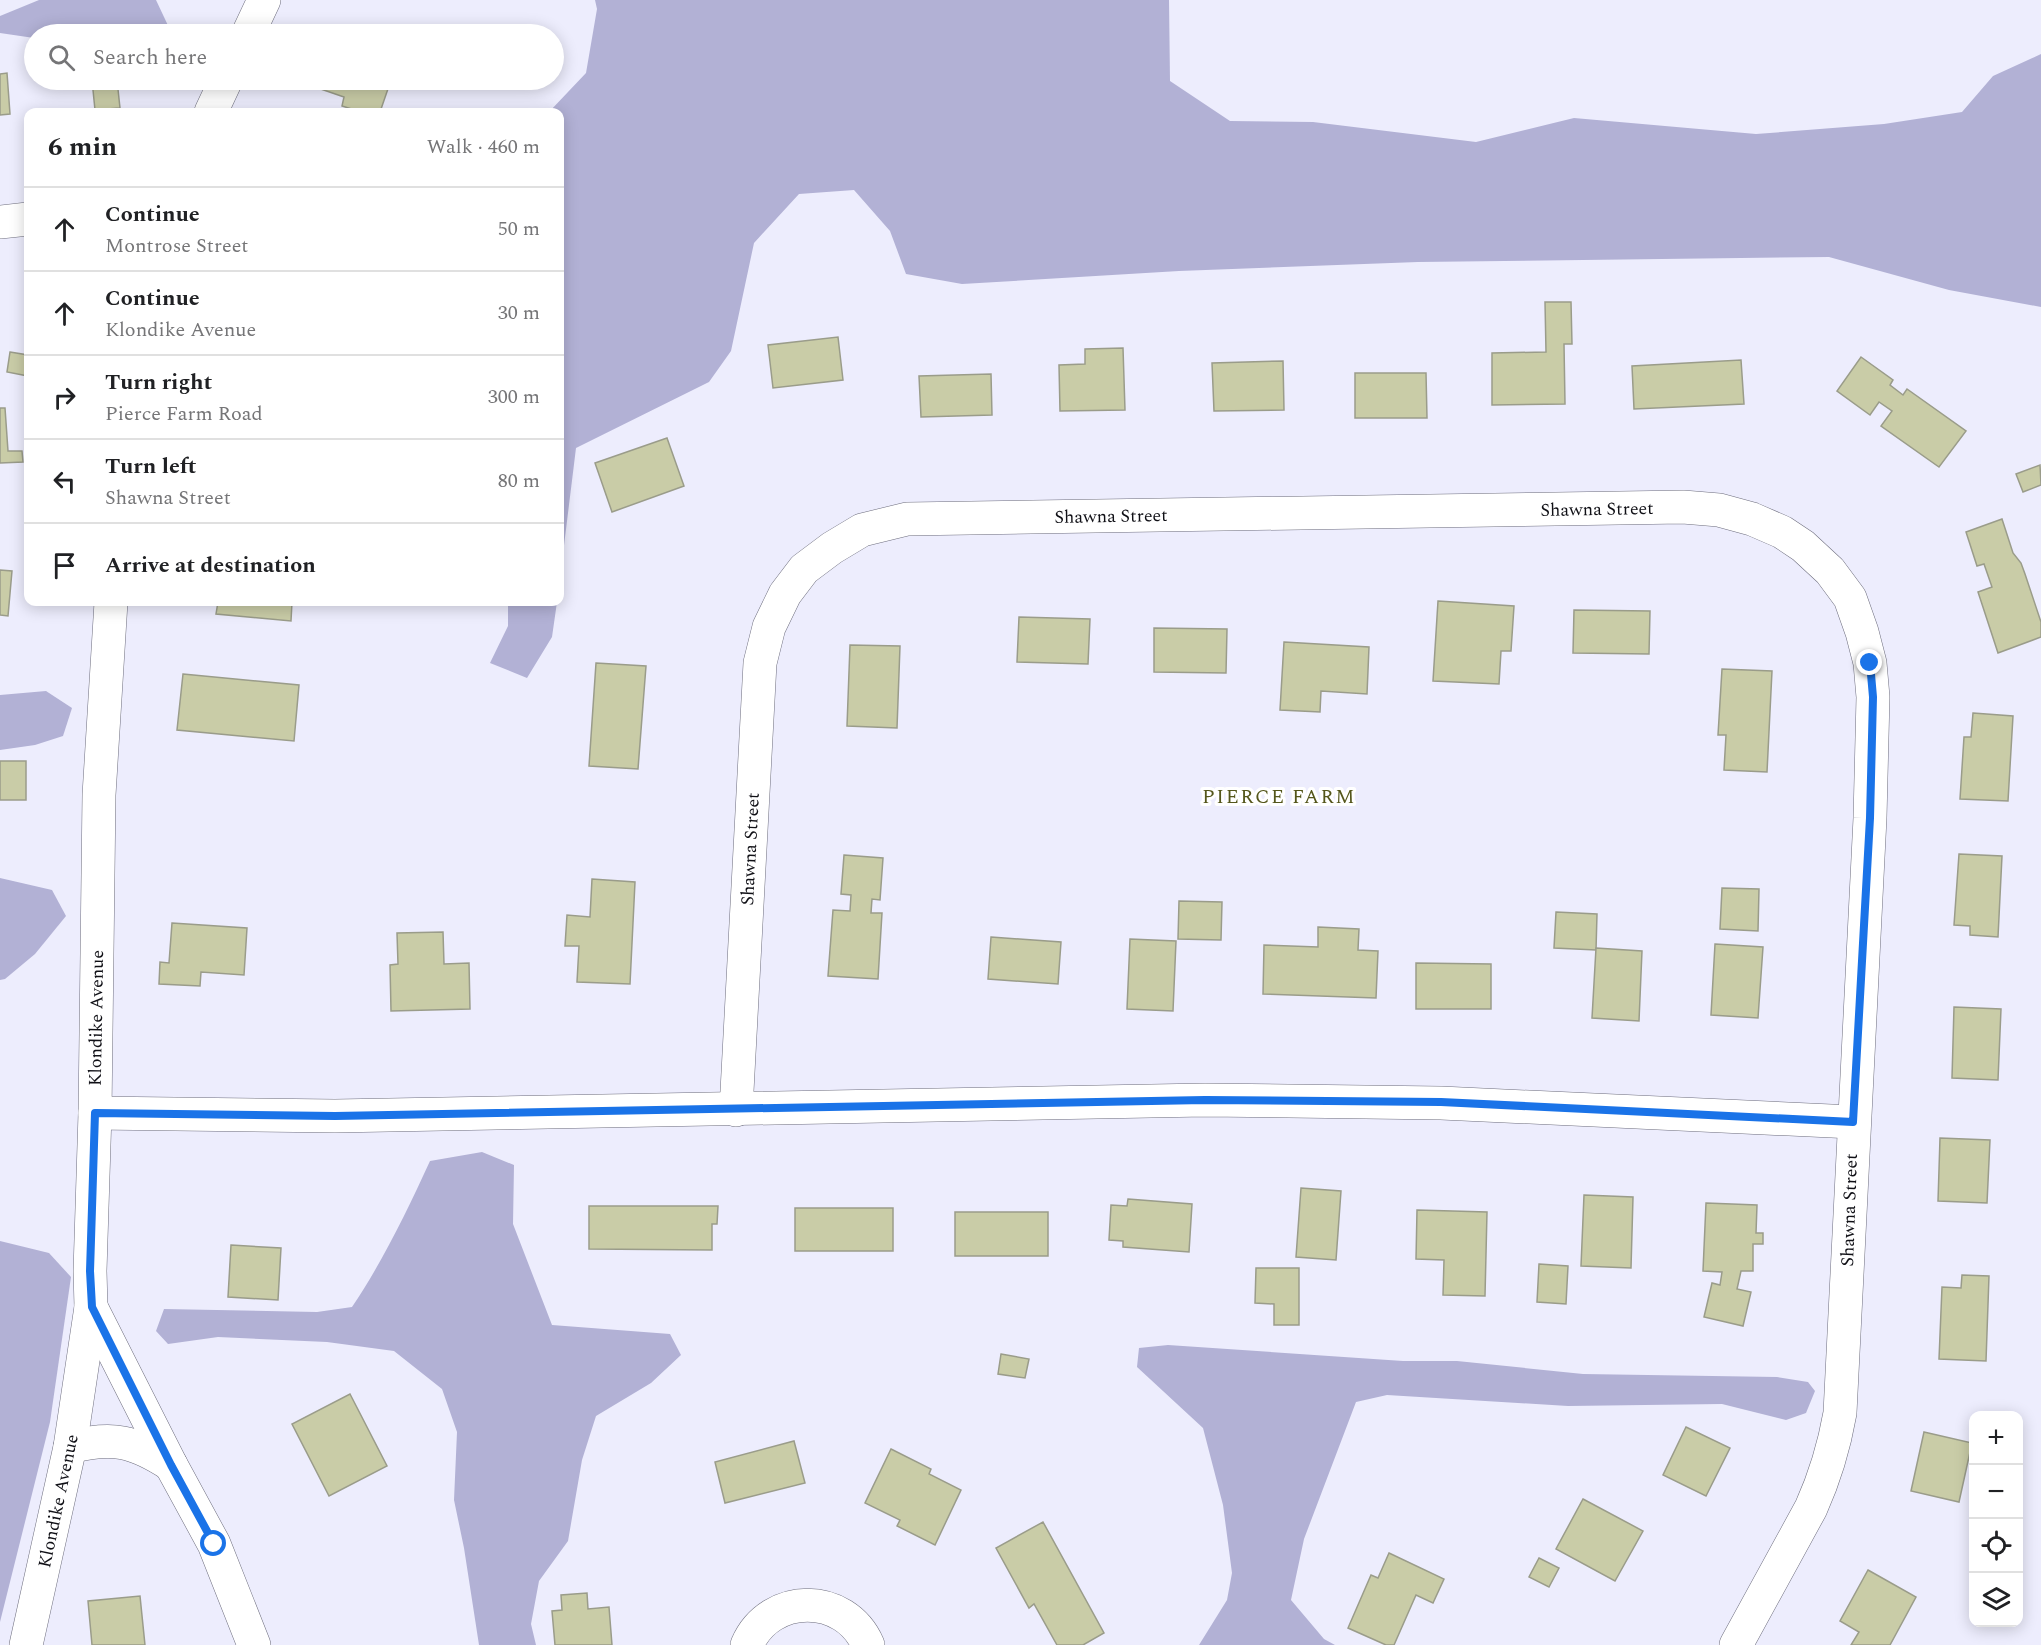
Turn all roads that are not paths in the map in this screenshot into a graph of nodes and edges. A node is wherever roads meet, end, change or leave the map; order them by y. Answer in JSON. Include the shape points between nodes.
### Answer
{"nodes":[{"id":1,"x":264,"y":0,"type":"edge"},
{"id":2,"x":253,"y":24,"type":"edge"},
{"id":3,"x":221,"y":90,"type":"edge"},
{"id":4,"x":213,"y":108,"type":"edge"},
{"id":5,"x":24,"y":219,"type":"edge"},
{"id":6,"x":0,"y":222,"type":"edge"},
{"id":7,"x":111,"y":606,"type":"edge"},
{"id":8,"x":736,"y":1110,"type":"junction"},
{"id":9,"x":95,"y":1113,"type":"junction"},
{"id":10,"x":1853,"y":1122,"type":"junction"},
{"id":11,"x":92,"y":1307,"type":"junction"},
{"id":12,"x":70,"y":1447,"type":"junction"},
{"id":13,"x":171,"y":1465,"type":"junction"},
{"id":14,"x":27,"y":1645,"type":"edge"},
{"id":15,"x":254,"y":1645,"type":"edge"},
{"id":16,"x":747,"y":1645,"type":"edge"},
{"id":17,"x":868,"y":1645,"type":"edge"},
{"id":18,"x":1736,"y":1645,"type":"edge"}],
"edges":[{"from":1,"to":2,"type":"street"},
{"from":3,"to":4,"type":"street"},
{"from":5,"to":6,"type":"street"},
{"from":7,"to":9,"type":"street","name":"Klondike Avenue","via":[[99,795]]},
{"from":8,"to":9,"type":"street","via":[[335,1116]]},
{"from":8,"to":10,"type":"street","via":[[1228,1100],[1441,1102]]},
{"from":8,"to":10,"type":"street","name":"Shawna Street","via":[[760,663],[769,627],[785,594],[804,569],[832,548],[862,530],[907,519],[1683,507],[1719,510],[1752,519],[1803,546],[1830,571],[1850,598],[1862,632],[1873,697]]},
{"from":9,"to":11,"type":"street","name":"Klondike Avenue"},
{"from":10,"to":18,"type":"street","name":"Shawna Street","via":[[1842,1388],[1835,1438],[1811,1508]]},
{"from":11,"to":12,"type":"street","name":"Klondike Avenue"},
{"from":11,"to":13,"type":"street"},
{"from":12,"to":13,"type":"street","via":[[90,1442],[125,1442]]},
{"from":12,"to":14,"type":"street","name":"Klondike Avenue"},
{"from":13,"to":15,"type":"street","via":[[214,1544]]},
{"from":16,"to":17,"type":"street","via":[[751,1634],[767,1617],[788,1607],[810,1604],[849,1619],[864,1634]]}]}
